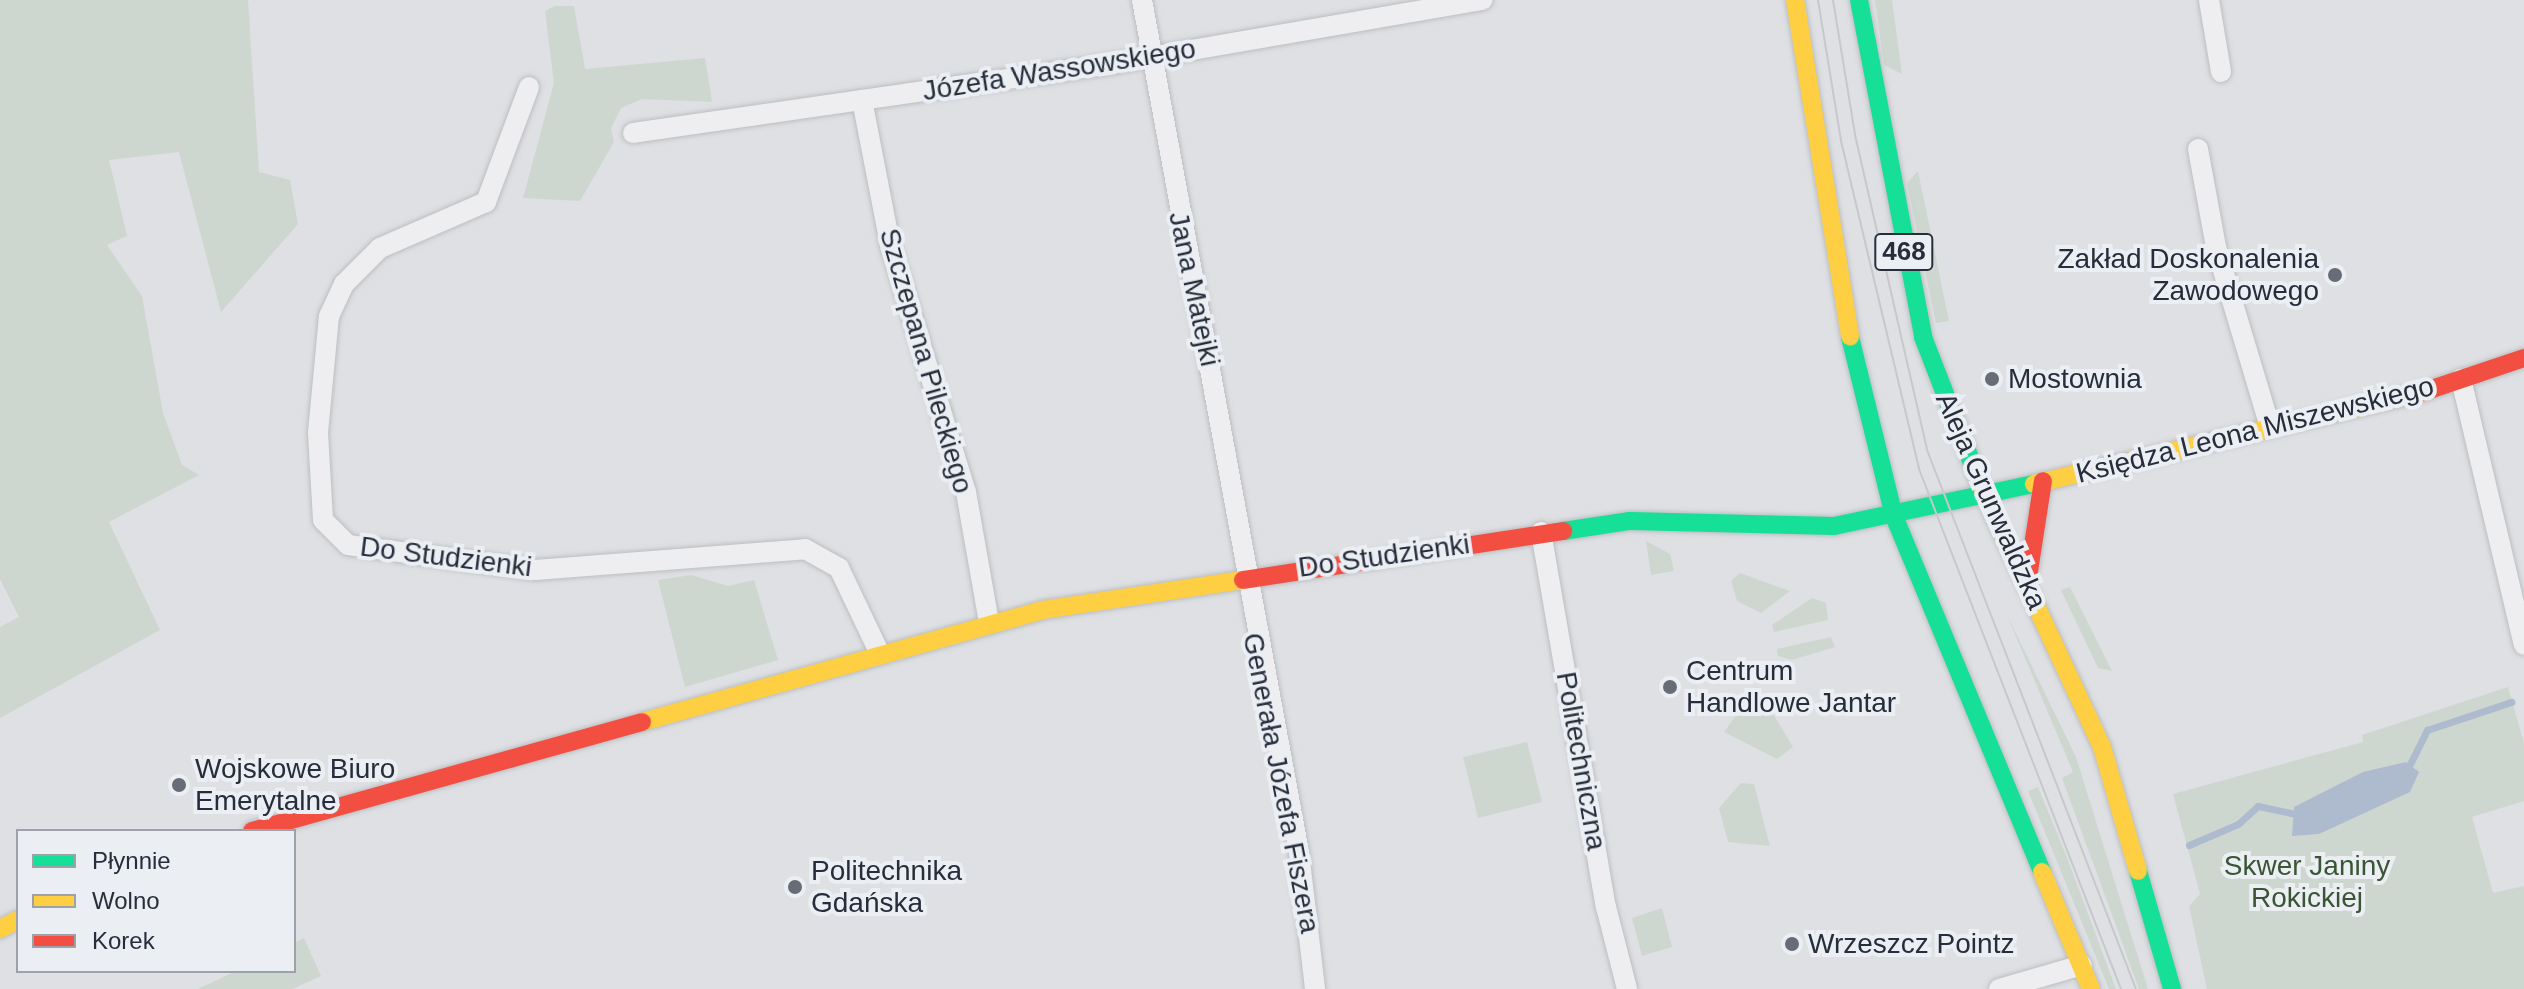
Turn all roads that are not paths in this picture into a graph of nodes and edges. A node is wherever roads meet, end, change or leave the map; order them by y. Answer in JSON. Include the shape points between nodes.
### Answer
{"nodes":[{"id":1,"x":1142,"y":0,"type":"edge"},
{"id":2,"x":1483,"y":0,"type":"edge"},
{"id":3,"x":1795,"y":0,"type":"edge"},
{"id":4,"x":1859,"y":0,"type":"edge"},
{"id":5,"x":2209,"y":0,"type":"edge"},
{"id":6,"x":1427,"y":4,"type":"edge"},
{"id":7,"x":1149,"y":58,"type":"junction"},
{"id":8,"x":2221,"y":72,"type":"dead end"},
{"id":9,"x":529,"y":87,"type":"dead end"},
{"id":10,"x":862,"y":100,"type":"junction"},
{"id":11,"x":633,"y":133,"type":"dead end"},
{"id":12,"x":2198,"y":149,"type":"dead end"},
{"id":13,"x":2524,"y":358,"type":"edge"},
{"id":14,"x":2461,"y":379,"type":"junction"},
{"id":15,"x":2270,"y":427,"type":"junction"},
{"id":16,"x":2043,"y":481,"type":"junction"},
{"id":17,"x":1983,"y":495,"type":"junction"},
{"id":18,"x":1894,"y":516,"type":"junction"},
{"id":19,"x":1541,"y":532,"type":"junction"},
{"id":20,"x":1243,"y":578,"type":"junction"},
{"id":21,"x":2027,"y":584,"type":"junction"},
{"id":22,"x":989,"y":622,"type":"junction"},
{"id":23,"x":2524,"y":645,"type":"edge"},
{"id":24,"x":879,"y":652,"type":"junction"},
{"id":25,"x":259,"y":829,"type":"edge"},
{"id":26,"x":2082,"y":965,"type":"junction"},
{"id":27,"x":1315,"y":989,"type":"edge"},
{"id":28,"x":1627,"y":989,"type":"edge"},
{"id":29,"x":1999,"y":989,"type":"edge"},
{"id":30,"x":2091,"y":989,"type":"edge"},
{"id":31,"x":2172,"y":989,"type":"edge"}],
"edges":[{"from":1,"to":7,"type":"street","name":"Jana Matejki"},
{"from":2,"to":6,"type":"street","name":"Józefa Wassowskiego"},
{"from":3,"to":18,"type":"main road","number":"468","via":[[1816,156],[1864,410]]},
{"from":4,"to":17,"type":"main road","name":"Aleja Grunwaldzka","number":"468","via":[[1923,337]]},
{"from":5,"to":8,"type":"street"},
{"from":6,"to":7,"type":"street","name":"Józefa Wassowskiego"},
{"from":7,"to":10,"type":"street","name":"Józefa Wassowskiego"},
{"from":7,"to":20,"type":"street","name":"Jana Matejki","via":[[1219,411]]},
{"from":9,"to":24,"type":"street","name":"Do Studzienki","via":[[486,202],[380,248],[334,305],[318,433],[319,509],[329,529],[348,545],[535,570],[805,549],[839,568]]},
{"from":10,"to":11,"type":"street","name":"Józefa Wassowskiego"},
{"from":10,"to":22,"type":"street","name":"Szczepana Pileckiego","via":[[890,244],[966,492]]},
{"from":12,"to":15,"type":"street","via":[[2217,252]]},
{"from":13,"to":14,"type":"main road","name":"Księdza Leona Miszewskiego"},
{"from":14,"to":15,"type":"main road","name":"Księdza Leona Miszewskiego"},
{"from":14,"to":23,"type":"street"},
{"from":15,"to":16,"type":"main road","name":"Księdza Leona Miszewskiego"},
{"from":16,"to":17,"type":"main road","name":"Księdza Leona Miszewskiego"},
{"from":16,"to":21,"type":"main road"},
{"from":17,"to":18,"type":"main road","name":"Księdza Leona Miszewskiego"},
{"from":17,"to":21,"type":"main road","name":"Aleja Grunwaldzka","number":"468"},
{"from":18,"to":19,"type":"main road","name":"Do Studzienki","via":[[1834,526],[1630,521]]},
{"from":18,"to":26,"type":"main road","number":"468"},
{"from":19,"to":20,"type":"main road","name":"Do Studzienki"},
{"from":19,"to":28,"type":"street","name":"Politechniczna","via":[[1606,907]]},
{"from":20,"to":22,"type":"main road","name":"Do Studzienki"},
{"from":20,"to":27,"type":"street","name":"Generała Józefa Fiszera","via":[[1299,852]]},
{"from":21,"to":31,"type":"main road","name":"Aleja Grunwaldzka","number":"468","via":[[2102,747]]},
{"from":22,"to":24,"type":"main road","name":"Do Studzienki"},
{"from":24,"to":25,"type":"main road","name":"Do Studzienki"},
{"from":26,"to":29,"type":"street"},
{"from":26,"to":30,"type":"main road","number":"468"}]}
